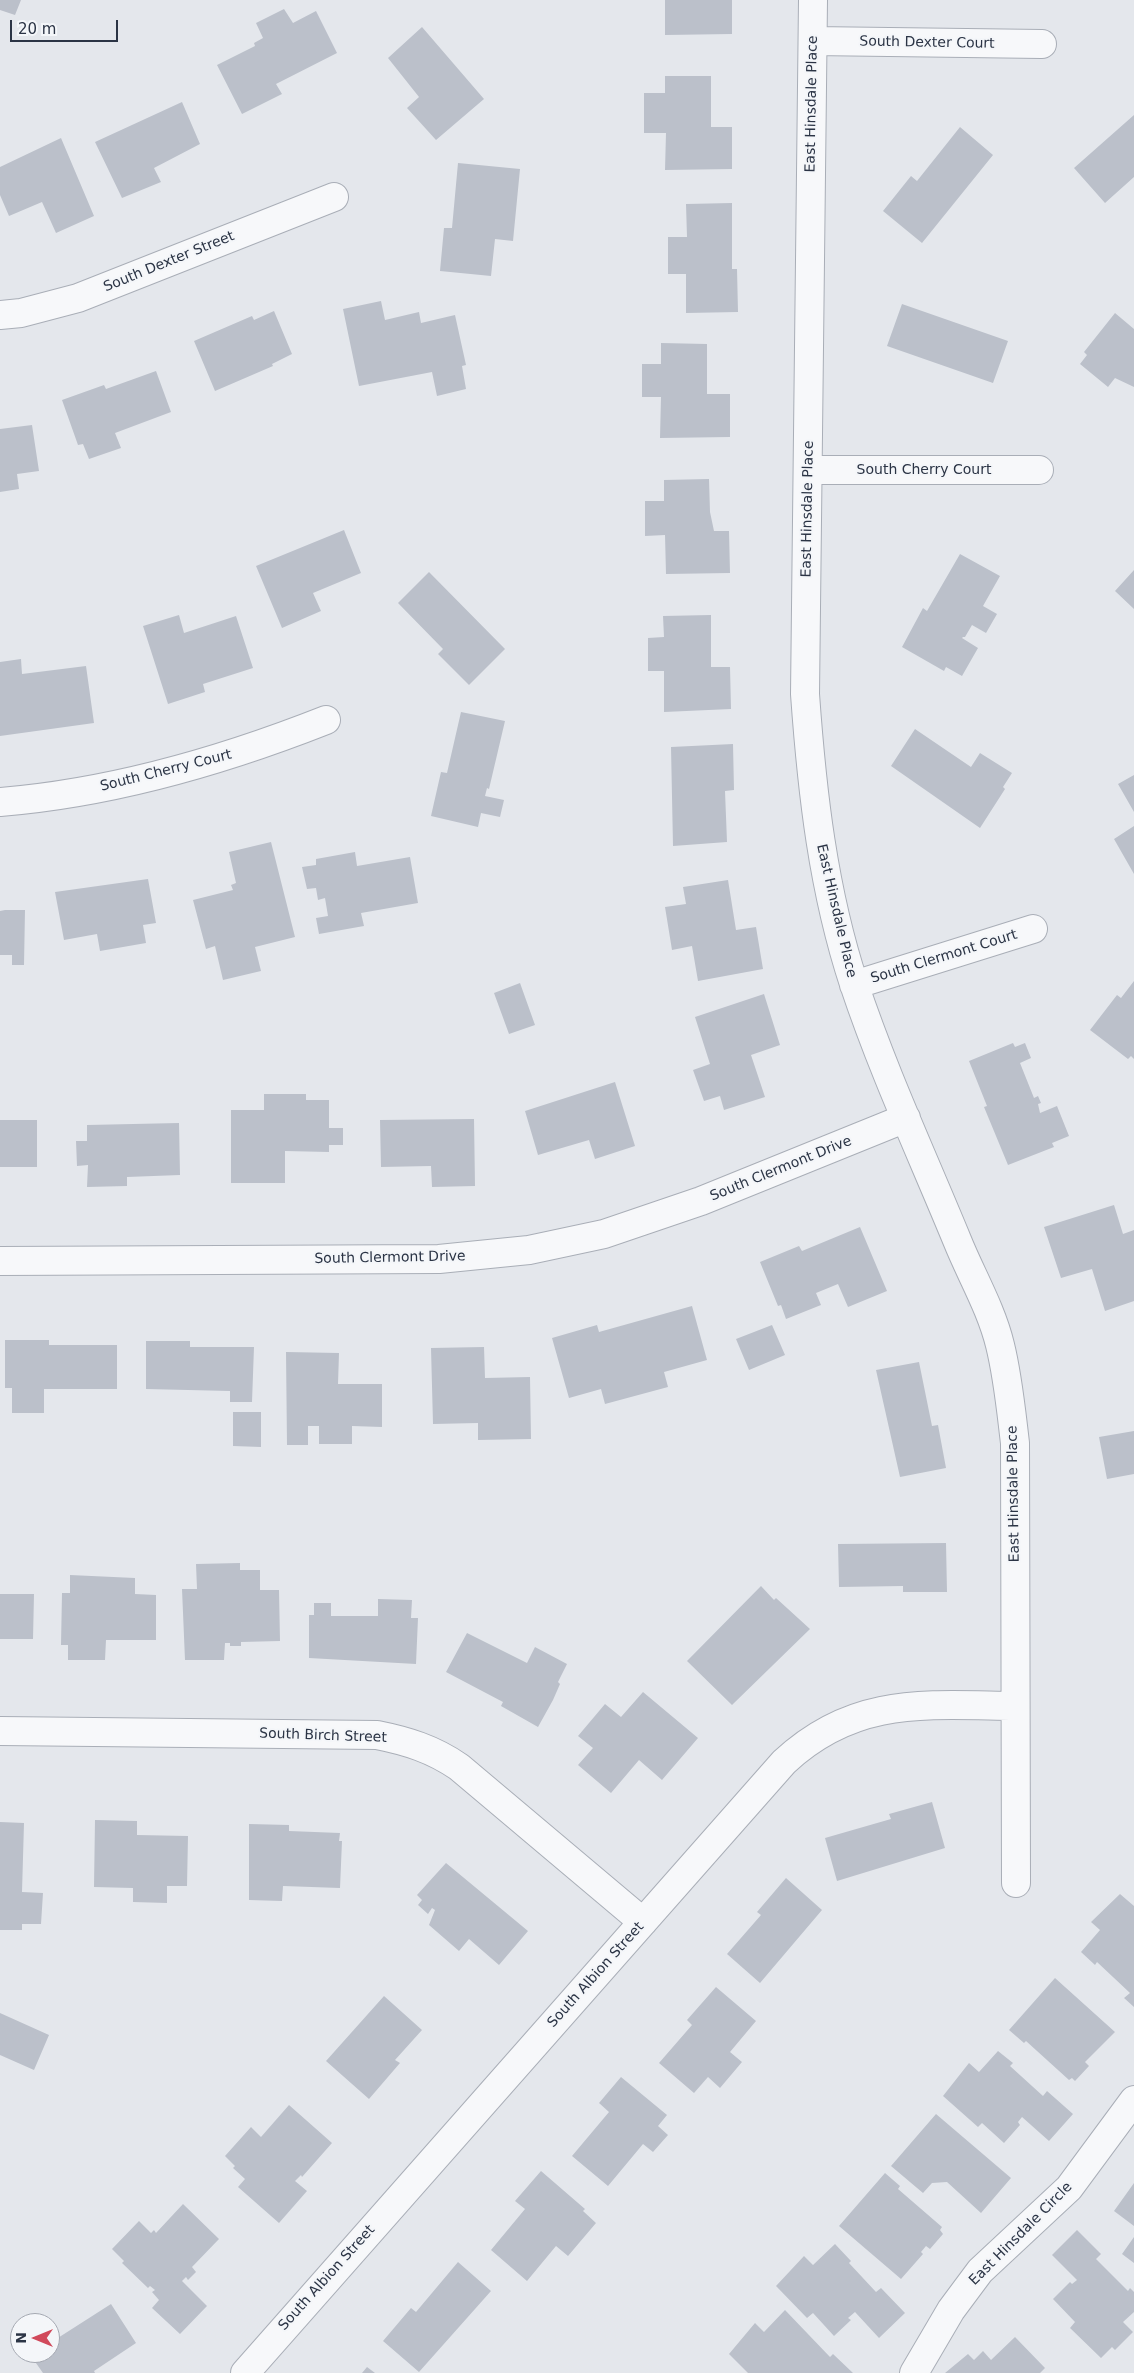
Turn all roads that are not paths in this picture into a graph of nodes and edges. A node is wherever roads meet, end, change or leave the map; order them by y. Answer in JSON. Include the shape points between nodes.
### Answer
{"nodes":[{"id":1,"x":813,"y":0,"type":"edge"},
{"id":2,"x":813,"y":41,"type":"junction"},
{"id":3,"x":1042,"y":44,"type":"dead end"},
{"id":4,"x":334,"y":197,"type":"dead end"},
{"id":5,"x":0,"y":315,"type":"edge"},
{"id":6,"x":808,"y":470,"type":"junction"},
{"id":7,"x":1039,"y":470,"type":"dead end"},
{"id":8,"x":326,"y":720,"type":"dead end"},
{"id":9,"x":0,"y":802,"type":"edge"},
{"id":10,"x":1033,"y":929,"type":"dead end"},
{"id":11,"x":854,"y":985,"type":"junction"},
{"id":12,"x":906,"y":1118,"type":"junction"},
{"id":13,"x":0,"y":1261,"type":"edge"},
{"id":14,"x":1015,"y":1706,"type":"junction"},
{"id":15,"x":0,"y":1731,"type":"edge"},
{"id":16,"x":1016,"y":1883,"type":"dead end"},
{"id":17,"x":643,"y":1922,"type":"junction"},
{"id":18,"x":1134,"y":2100,"type":"edge"},
{"id":19,"x":244,"y":2373,"type":"edge"},
{"id":20,"x":914,"y":2373,"type":"edge"}],
"edges":[{"from":1,"to":2,"type":"street","name":"East Hinsdale Place"},
{"from":2,"to":3,"type":"street","name":"South Dexter Court"},
{"from":2,"to":6,"type":"street","name":"East Hinsdale Place"},
{"from":4,"to":5,"type":"street","name":"South Dexter Street","via":[[78,298],[21,313]]},
{"from":6,"to":7,"type":"street","name":"South Cherry Court"},
{"from":6,"to":11,"type":"street","name":"East Hinsdale Place","via":[[806,694],[811,782],[821,853]]},
{"from":8,"to":9,"type":"street","name":"South Cherry Court","via":[[255,748],[120,785],[41,799]]},
{"from":10,"to":11,"type":"street","name":"South Clermont Court"},
{"from":11,"to":12,"type":"street","name":"East Hinsdale Place"},
{"from":12,"to":13,"type":"street","name":"South Clermont Drive","via":[[701,1200],[604,1234],[529,1250],[439,1259]]},
{"from":12,"to":14,"type":"street","name":"East Hinsdale Place","via":[[977,1282],[1000,1344],[1015,1443]]},
{"from":14,"to":16,"type":"street","name":"East Hinsdale Place"},
{"from":14,"to":17,"type":"street","name":"South Albion Street","via":[[920,1705],[886,1709],[844,1722],[806,1742],[784,1762]]},
{"from":15,"to":17,"type":"street","name":"South Birch Street","via":[[377,1735],[412,1742],[459,1767]]},
{"from":17,"to":19,"type":"street","name":"South Albion Street"},
{"from":18,"to":20,"type":"street","name":"East Hinsdale Circle","via":[[1069,2188],[980,2271],[951,2310]]}]}
